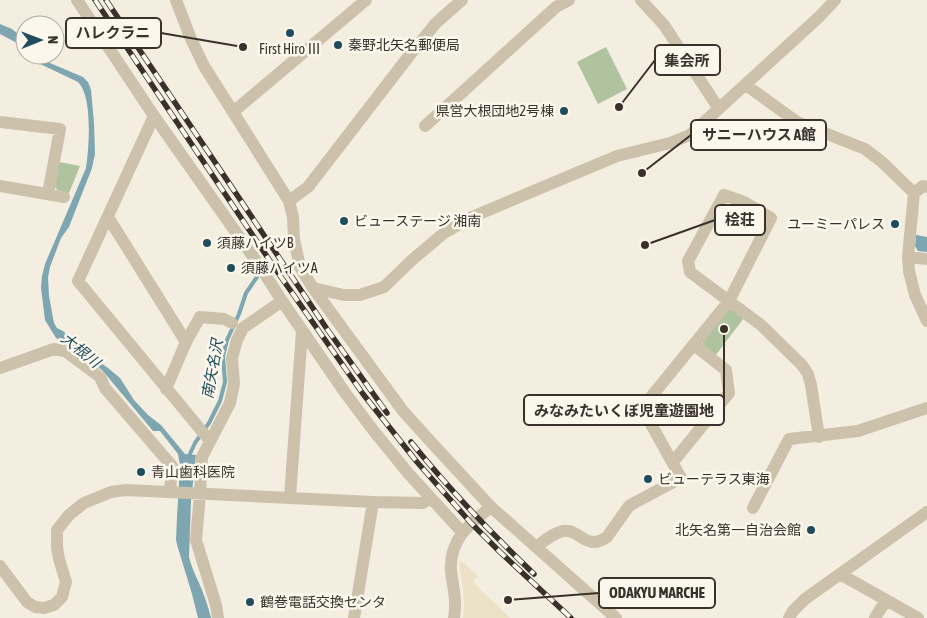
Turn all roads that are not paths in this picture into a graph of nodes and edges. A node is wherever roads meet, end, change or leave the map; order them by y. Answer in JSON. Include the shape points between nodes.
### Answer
{"nodes":[{"id":1,"x":77,"y":0,"type":"edge"},
{"id":2,"x":176,"y":0,"type":"edge"},
{"id":3,"x":366,"y":0,"type":"edge"},
{"id":4,"x":462,"y":0,"type":"edge"},
{"id":5,"x":569,"y":0,"type":"edge"},
{"id":6,"x":641,"y":0,"type":"edge"},
{"id":7,"x":834,"y":0,"type":"edge"},
{"id":8,"x":553,"y":4,"type":"edge"},
{"id":9,"x":746,"y":84,"type":"junction"},
{"id":10,"x":719,"y":109,"type":"junction"},
{"id":11,"x":233,"y":112,"type":"junction"},
{"id":12,"x":154,"y":116,"type":"junction"},
{"id":13,"x":0,"y":122,"type":"edge"},
{"id":14,"x":426,"y":126,"type":"dead end"},
{"id":15,"x":0,"y":186,"type":"edge"},
{"id":16,"x":927,"y":187,"type":"edge"},
{"id":17,"x":914,"y":193,"type":"junction"},
{"id":18,"x":48,"y":194,"type":"junction"},
{"id":19,"x":64,"y":197,"type":"dead end"},
{"id":20,"x":289,"y":201,"type":"junction"},
{"id":21,"x":108,"y":217,"type":"junction"},
{"id":22,"x":908,"y":257,"type":"junction"},
{"id":23,"x":927,"y":259,"type":"edge"},
{"id":24,"x":313,"y":288,"type":"junction"},
{"id":25,"x":282,"y":301,"type":"junction"},
{"id":26,"x":729,"y":301,"type":"junction"},
{"id":27,"x":927,"y":321,"type":"edge"},
{"id":28,"x":232,"y":322,"type":"dead end"},
{"id":29,"x":302,"y":331,"type":"junction"},
{"id":30,"x":186,"y":342,"type":"junction"},
{"id":31,"x":694,"y":345,"type":"junction"},
{"id":32,"x":0,"y":368,"type":"edge"},
{"id":33,"x":166,"y":389,"type":"junction"},
{"id":34,"x":927,"y":408,"type":"edge"},
{"id":35,"x":818,"y":437,"type":"junction"},
{"id":36,"x":210,"y":441,"type":"junction"},
{"id":37,"x":673,"y":462,"type":"junction"},
{"id":38,"x":174,"y":492,"type":"junction"},
{"id":39,"x":198,"y":493,"type":"junction"},
{"id":40,"x":290,"y":497,"type":"junction"},
{"id":41,"x":431,"y":498,"type":"junction"},
{"id":42,"x":373,"y":502,"type":"junction"},
{"id":43,"x":491,"y":507,"type":"junction"},
{"id":44,"x":752,"y":508,"type":"dead end"},
{"id":45,"x":927,"y":512,"type":"edge"},
{"id":46,"x":462,"y":532,"type":"junction"},
{"id":47,"x":536,"y":548,"type":"junction"},
{"id":48,"x":0,"y":566,"type":"edge"},
{"id":49,"x":840,"y":574,"type":"junction"},
{"id":50,"x":886,"y":600,"type":"junction"},
{"id":51,"x":218,"y":618,"type":"edge"},
{"id":52,"x":354,"y":618,"type":"edge"},
{"id":53,"x":454,"y":618,"type":"edge"},
{"id":54,"x":616,"y":618,"type":"edge"},
{"id":55,"x":789,"y":618,"type":"edge"},
{"id":56,"x":875,"y":618,"type":"edge"},
{"id":57,"x":918,"y":618,"type":"edge"}],
"edges":[{"from":1,"to":12,"type":"street"},
{"from":2,"to":11,"type":"street","via":[[204,66]]},
{"from":3,"to":11,"type":"street"},
{"from":4,"to":20,"type":"street","via":[[430,30],[308,187]]},
{"from":5,"to":8,"type":"street"},
{"from":6,"to":10,"type":"street","via":[[664,25]]},
{"from":7,"to":9,"type":"street"},
{"from":8,"to":14,"type":"street"},
{"from":9,"to":10,"type":"street"},
{"from":9,"to":17,"type":"street","via":[[797,122],[865,150]]},
{"from":10,"to":24,"type":"street","via":[[690,135],[617,156],[472,217],[444,233],[384,287],[360,295]]},
{"from":11,"to":20,"type":"street"},
{"from":12,"to":21,"type":"street"},
{"from":12,"to":25,"type":"street"},
{"from":13,"to":18,"type":"street","via":[[60,129]]},
{"from":15,"to":18,"type":"street"},
{"from":16,"to":17,"type":"street"},
{"from":17,"to":22,"type":"street"},
{"from":18,"to":19,"type":"street"},
{"from":20,"to":24,"type":"street","via":[[300,267]]},
{"from":21,"to":30,"type":"street"},
{"from":21,"to":33,"type":"street","via":[[78,281]]},
{"from":22,"to":23,"type":"street"},
{"from":22,"to":27,"type":"street","via":[[915,295]]},
{"from":24,"to":43,"type":"street","via":[[403,411]]},
{"from":25,"to":29,"type":"street"},
{"from":25,"to":36,"type":"street","via":[[242,328],[232,358],[234,384],[230,404]]},
{"from":26,"to":26,"type":"street","via":[[690,272],[688,261],[724,195],[744,202],[771,218]]},
{"from":26,"to":31,"type":"street"},
{"from":26,"to":35,"type":"street","via":[[761,325],[808,374]]},
{"from":28,"to":30,"type":"street","via":[[200,318]]},
{"from":29,"to":40,"type":"street"},
{"from":29,"to":41,"type":"street","via":[[372,430]]},
{"from":30,"to":33,"type":"street"},
{"from":31,"to":37,"type":"street","via":[[642,408]]},
{"from":31,"to":37,"type":"street","via":[[726,370],[729,393]]},
{"from":32,"to":38,"type":"street","via":[[54,349],[64,352],[100,377],[105,388],[172,466]]},
{"from":33,"to":36,"type":"street"},
{"from":34,"to":35,"type":"street","via":[[858,431]]},
{"from":35,"to":44,"type":"street","via":[[788,440]]},
{"from":36,"to":39,"type":"street","via":[[202,457]]},
{"from":37,"to":47,"type":"street","via":[[681,478],[629,506],[603,540],[586,541],[564,531]]},
{"from":38,"to":39,"type":"street"},
{"from":38,"to":48,"type":"street","via":[[110,492],[84,503],[69,515],[57,530],[59,559],[66,582],[62,597],[54,605],[44,608],[27,602]]},
{"from":39,"to":40,"type":"street"},
{"from":39,"to":51,"type":"street","via":[[196,540]]},
{"from":40,"to":42,"type":"street"},
{"from":41,"to":42,"type":"street","via":[[423,503]]},
{"from":41,"to":46,"type":"street"},
{"from":42,"to":52,"type":"street"},
{"from":43,"to":46,"type":"street"},
{"from":43,"to":47,"type":"street"},
{"from":45,"to":49,"type":"street"},
{"from":46,"to":53,"type":"street","via":[[452,556]]},
{"from":47,"to":54,"type":"street"},
{"from":49,"to":50,"type":"street"},
{"from":49,"to":55,"type":"street","via":[[805,599]]},
{"from":50,"to":56,"type":"street"},
{"from":50,"to":57,"type":"street"}]}
